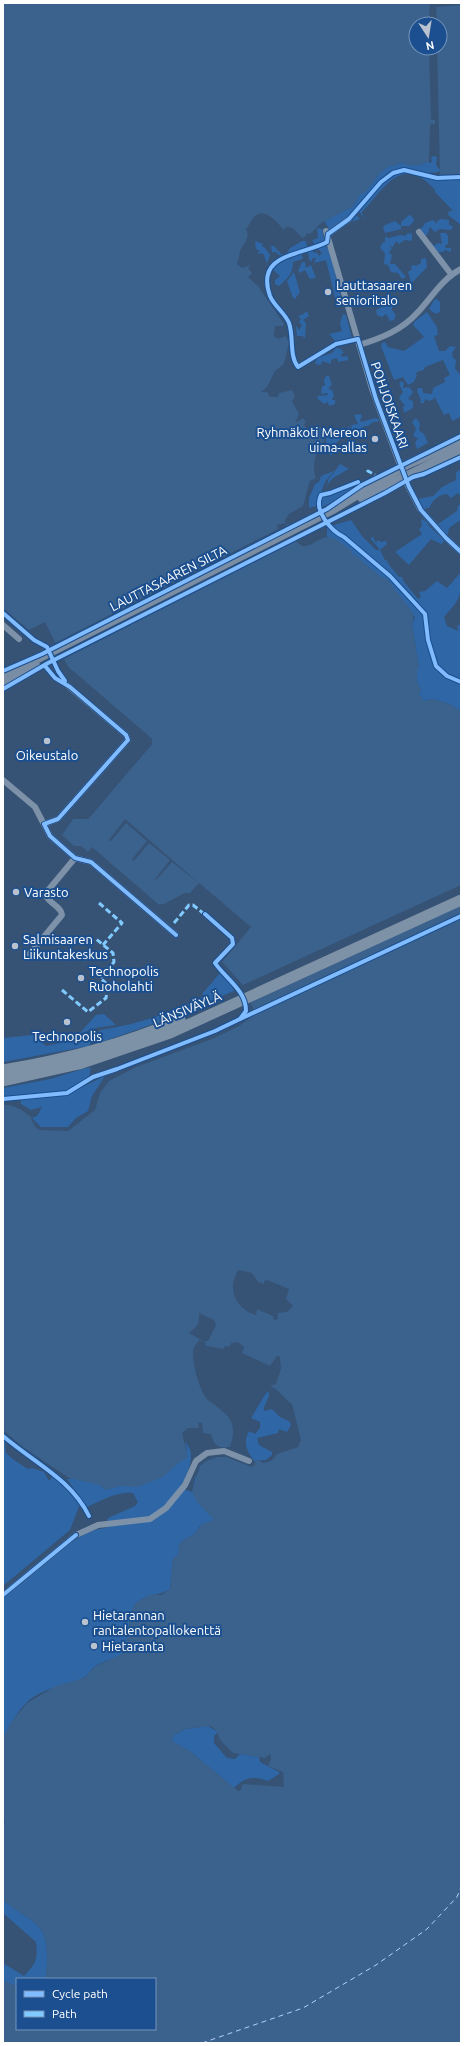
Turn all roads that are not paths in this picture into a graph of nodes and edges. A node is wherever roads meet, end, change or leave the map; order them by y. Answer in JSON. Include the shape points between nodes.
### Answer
{"nodes":[{"id":1,"x":349,"y":219,"type":"dead end"},
{"id":2,"x":419,"y":232,"type":"dead end"},
{"id":3,"x":461,"y":269,"type":"edge"},
{"id":4,"x":451,"y":274,"type":"junction"},
{"id":5,"x":359,"y":345,"type":"junction"},
{"id":6,"x":461,"y":441,"type":"edge"},
{"id":7,"x":461,"y":449,"type":"edge"},
{"id":8,"x":403,"y":473,"type":"junction"},
{"id":9,"x":461,"y":552,"type":"edge"},
{"id":10,"x":3,"y":625,"type":"edge"},
{"id":11,"x":19,"y":639,"type":"dead end"},
{"id":12,"x":58,"y":652,"type":"junction"},
{"id":13,"x":3,"y":676,"type":"edge"},
{"id":14,"x":3,"y":684,"type":"edge"},
{"id":15,"x":67,"y":685,"type":"dead end"},
{"id":16,"x":3,"y":780,"type":"edge"},
{"id":17,"x":44,"y":824,"type":"junction"},
{"id":18,"x":75,"y":858,"type":"junction"},
{"id":19,"x":461,"y":892,"type":"edge"},
{"id":20,"x":461,"y":900,"type":"edge"},
{"id":21,"x":176,"y":935,"type":"dead end"},
{"id":22,"x":28,"y":956,"type":"dead end"},
{"id":23,"x":239,"y":998,"type":"junction"},
{"id":24,"x":3,"y":1070,"type":"edge"},
{"id":25,"x":3,"y":1081,"type":"edge"},
{"id":26,"x":249,"y":1461,"type":"dead end"},
{"id":27,"x":3,"y":1595,"type":"edge"}],
"edges":[{"from":1,"to":5,"type":"street","name":"POHJOISKAARI","via":[[327,232]]},
{"from":2,"to":4,"type":"street"},
{"from":3,"to":4,"type":"street"},
{"from":4,"to":5,"type":"street","via":[[417,313],[400,328],[384,337]]},
{"from":5,"to":8,"type":"street","name":"POHJOISKAARI"},
{"from":6,"to":8,"type":"main road"},
{"from":7,"to":8,"type":"main road"},
{"from":8,"to":9,"type":"street","name":"POHJOISKAARI","via":[[420,509]]},
{"from":8,"to":12,"type":"main road","name":"LAUTTASAAREN SILTA","via":[[292,533]]},
{"from":10,"to":11,"type":"street"},
{"from":12,"to":13,"type":"main road"},
{"from":12,"to":14,"type":"main road"},
{"from":15,"to":17,"type":"street","via":[[126,735],[128,740],[58,819]]},
{"from":16,"to":17,"type":"street","via":[[35,807]]},
{"from":17,"to":18,"type":"street","via":[[50,836]]},
{"from":18,"to":21,"type":"street","via":[[91,862]]},
{"from":18,"to":22,"type":"street","via":[[45,894],[62,915]]},
{"from":19,"to":23,"type":"highway","name":"LÄNSIVÄYLÄ"},
{"from":20,"to":23,"type":"highway","name":"LÄNSIVÄYLÄ"},
{"from":23,"to":24,"type":"highway","name":"LÄNSIVÄYLÄ","via":[[108,1046],[54,1061]]},
{"from":23,"to":25,"type":"highway","name":"LÄNSIVÄYLÄ","via":[[170,1033],[110,1055],[57,1070]]},
{"from":26,"to":27,"type":"street","via":[[224,1451],[206,1454],[196,1461],[185,1485],[150,1519],[98,1525],[81,1532]]}]}
